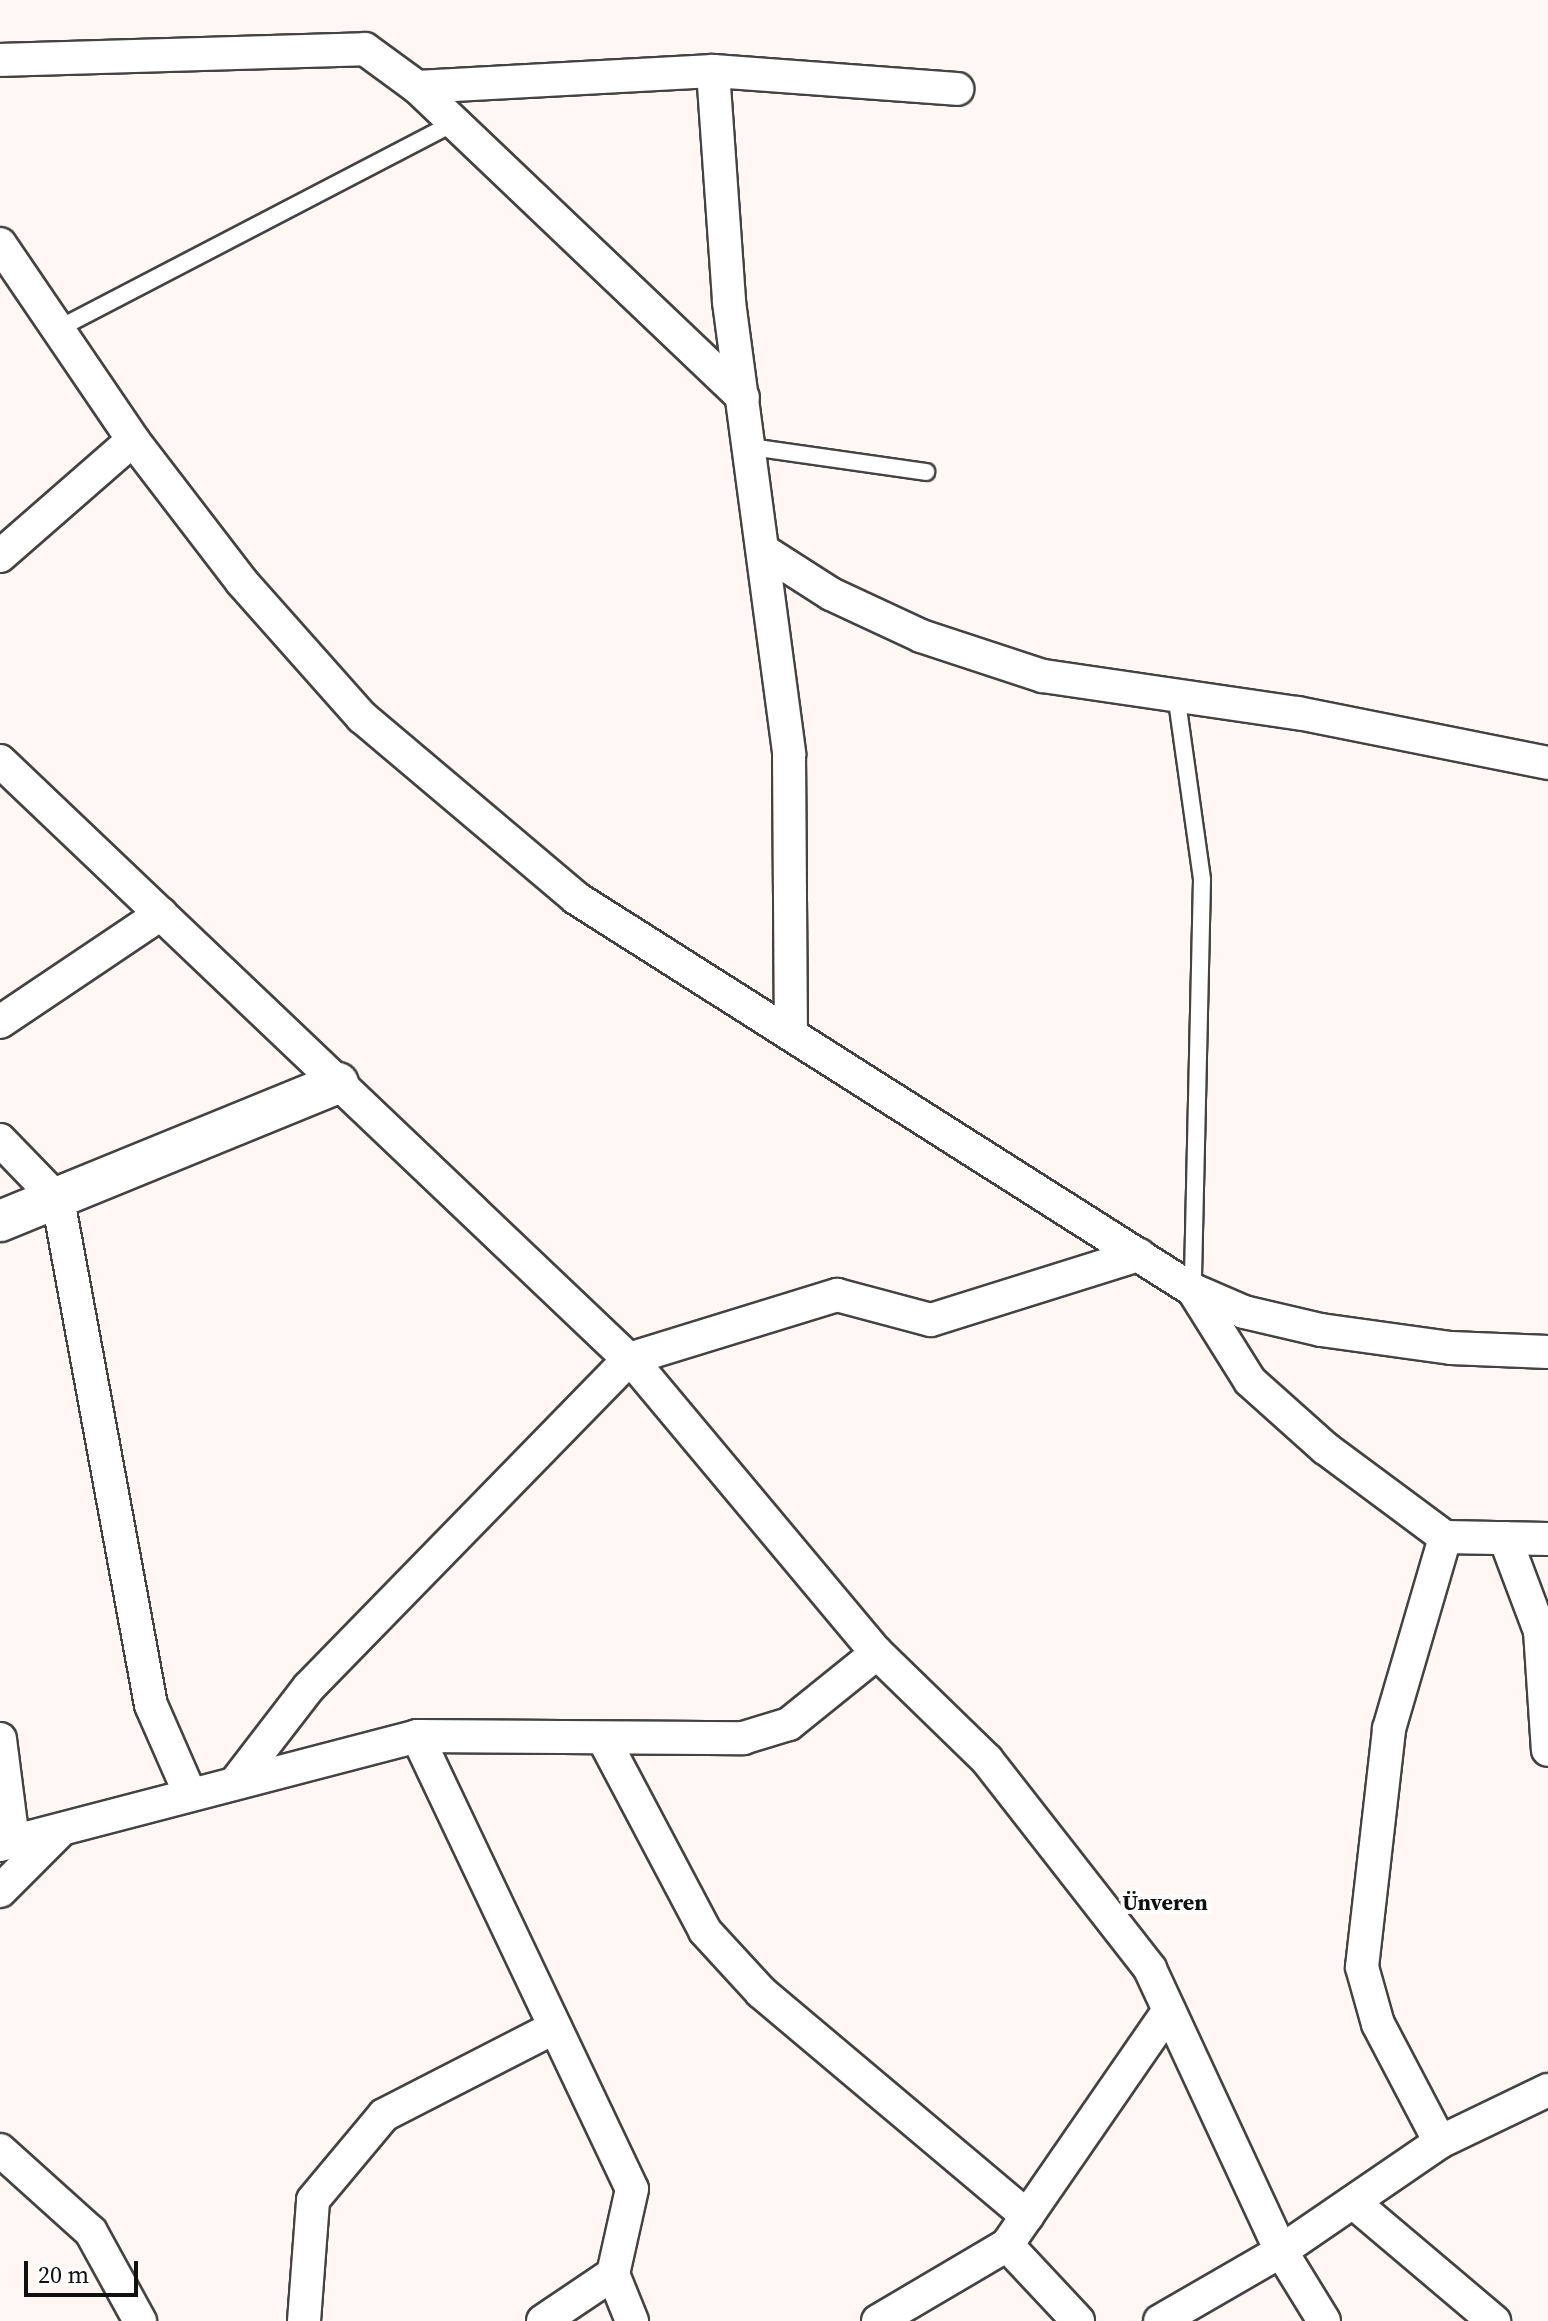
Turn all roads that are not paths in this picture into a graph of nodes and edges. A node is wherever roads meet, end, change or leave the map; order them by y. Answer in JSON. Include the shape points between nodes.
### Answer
{"nodes":[{"id":1,"x":0,"y":60,"type":"edge"},
{"id":2,"x":713,"y":71,"type":"junction"},
{"id":3,"x":417,"y":87,"type":"junction"},
{"id":4,"x":957,"y":89,"type":"dead end"},
{"id":5,"x":455,"y":122,"type":"junction"},
{"id":6,"x":0,"y":244,"type":"edge"},
{"id":7,"x":58,"y":329,"type":"junction"},
{"id":8,"x":743,"y":397,"type":"junction"},
{"id":9,"x":133,"y":440,"type":"junction"},
{"id":10,"x":751,"y":447,"type":"junction"},
{"id":11,"x":926,"y":472,"type":"dead end"},
{"id":12,"x":767,"y":553,"type":"junction"},
{"id":13,"x":0,"y":556,"type":"edge"},
{"id":14,"x":1176,"y":693,"type":"junction"},
{"id":15,"x":0,"y":761,"type":"edge"},
{"id":16,"x":1548,"y":763,"type":"edge"},
{"id":17,"x":161,"y":914,"type":"junction"},
{"id":18,"x":0,"y":1022,"type":"edge"},
{"id":19,"x":791,"y":1030,"type":"junction"},
{"id":20,"x":338,"y":1083,"type":"junction"},
{"id":21,"x":0,"y":1140,"type":"edge"},
{"id":22,"x":58,"y":1200,"type":"junction"},
{"id":23,"x":0,"y":1221,"type":"edge"},
{"id":24,"x":1139,"y":1255,"type":"junction"},
{"id":25,"x":1193,"y":1290,"type":"junction"},
{"id":26,"x":1548,"y":1352,"type":"edge"},
{"id":27,"x":629,"y":1359,"type":"junction"},
{"id":28,"x":1445,"y":1537,"type":"junction"},
{"id":29,"x":1505,"y":1538,"type":"junction"},
{"id":30,"x":1548,"y":1539,"type":"edge"},
{"id":31,"x":877,"y":1653,"type":"junction"},
{"id":32,"x":417,"y":1736,"type":"junction"},
{"id":33,"x":603,"y":1738,"type":"junction"},
{"id":34,"x":0,"y":1739,"type":"edge"},
{"id":35,"x":1548,"y":1750,"type":"edge"},
{"id":36,"x":235,"y":1783,"type":"junction"},
{"id":37,"x":190,"y":1794,"type":"junction"},
{"id":38,"x":63,"y":1828,"type":"junction"},
{"id":39,"x":6,"y":1843,"type":"edge"},
{"id":40,"x":0,"y":1891,"type":"edge"},
{"id":41,"x":1169,"y":2010,"type":"junction"},
{"id":42,"x":555,"y":2027,"type":"junction"},
{"id":43,"x":1548,"y":2090,"type":"edge"},
{"id":44,"x":1440,"y":2142,"type":"junction"},
{"id":45,"x":0,"y":2150,"type":"edge"},
{"id":46,"x":1353,"y":2202,"type":"junction"},
{"id":47,"x":1027,"y":2216,"type":"junction"},
{"id":48,"x":1007,"y":2245,"type":"junction"},
{"id":49,"x":1281,"y":2251,"type":"junction"},
{"id":50,"x":613,"y":2274,"type":"junction"},
{"id":51,"x":140,"y":2321,"type":"edge"},
{"id":52,"x":304,"y":2321,"type":"edge"},
{"id":53,"x":543,"y":2321,"type":"edge"},
{"id":54,"x":632,"y":2321,"type":"edge"},
{"id":55,"x":878,"y":2321,"type":"edge"},
{"id":56,"x":1078,"y":2321,"type":"edge"},
{"id":57,"x":1160,"y":2321,"type":"edge"},
{"id":58,"x":1324,"y":2321,"type":"edge"},
{"id":59,"x":1494,"y":2321,"type":"edge"}],
"edges":[{"from":1,"to":3,"type":"street","via":[[328,46],[365,49]]},
{"from":2,"to":3,"type":"street"},
{"from":2,"to":4,"type":"street"},
{"from":2,"to":8,"type":"street","via":[[729,302]]},
{"from":3,"to":5,"type":"street"},
{"from":5,"to":7,"type":"lane"},
{"from":5,"to":8,"type":"street"},
{"from":6,"to":7,"type":"street"},
{"from":7,"to":9,"type":"street"},
{"from":8,"to":10,"type":"street"},
{"from":9,"to":13,"type":"street"},
{"from":9,"to":19,"type":"street","via":[[242,582],[362,717],[576,898]]},
{"from":10,"to":11,"type":"lane"},
{"from":10,"to":12,"type":"street"},
{"from":12,"to":14,"type":"street","via":[[831,594],[921,636],[1043,676]]},
{"from":12,"to":19,"type":"street","via":[[789,754]]},
{"from":14,"to":16,"type":"street"},
{"from":14,"to":25,"type":"lane","via":[[1202,880]]},
{"from":15,"to":17,"type":"street"},
{"from":17,"to":18,"type":"street"},
{"from":17,"to":20,"type":"street"},
{"from":19,"to":24,"type":"street"},
{"from":20,"to":22,"type":"street"},
{"from":20,"to":27,"type":"street"},
{"from":21,"to":22,"type":"street"},
{"from":22,"to":23,"type":"street"},
{"from":22,"to":37,"type":"street","via":[[151,1705]]},
{"from":24,"to":25,"type":"street"},
{"from":24,"to":27,"type":"street","via":[[931,1320],[837,1295]]},
{"from":25,"to":26,"type":"street","via":[[1244,1312],[1321,1330],[1451,1348]]},
{"from":25,"to":28,"type":"street","via":[[1250,1381],[1325,1448]]},
{"from":27,"to":31,"type":"street"},
{"from":27,"to":36,"type":"street","via":[[309,1687]]},
{"from":28,"to":29,"type":"street"},
{"from":28,"to":44,"type":"street","via":[[1389,1729],[1362,1967],[1378,2024]]},
{"from":29,"to":30,"type":"street"},
{"from":29,"to":35,"type":"street","via":[[1540,1631]]},
{"from":31,"to":33,"type":"street","via":[[789,1724],[743,1738]]},
{"from":31,"to":41,"type":"street","via":[[987,1760],[1150,1969]]},
{"from":32,"to":33,"type":"street"},
{"from":32,"to":36,"type":"street"},
{"from":32,"to":42,"type":"street"},
{"from":33,"to":47,"type":"street","via":[[705,1931],[761,1992]]},
{"from":34,"to":39,"type":"street"},
{"from":36,"to":37,"type":"street"},
{"from":37,"to":38,"type":"street"},
{"from":38,"to":39,"type":"street"},
{"from":38,"to":40,"type":"street"},
{"from":41,"to":47,"type":"street"},
{"from":41,"to":49,"type":"street"},
{"from":42,"to":50,"type":"street","via":[[632,2189]]},
{"from":42,"to":52,"type":"street","via":[[384,2115],[313,2200]]},
{"from":43,"to":44,"type":"street"},
{"from":44,"to":46,"type":"street"},
{"from":45,"to":51,"type":"street","via":[[91,2232]]},
{"from":46,"to":49,"type":"street"},
{"from":46,"to":59,"type":"street"},
{"from":47,"to":48,"type":"street"},
{"from":48,"to":55,"type":"street"},
{"from":48,"to":56,"type":"street"},
{"from":49,"to":57,"type":"street"},
{"from":49,"to":58,"type":"street"},
{"from":50,"to":53,"type":"street"},
{"from":50,"to":54,"type":"street"}]}
